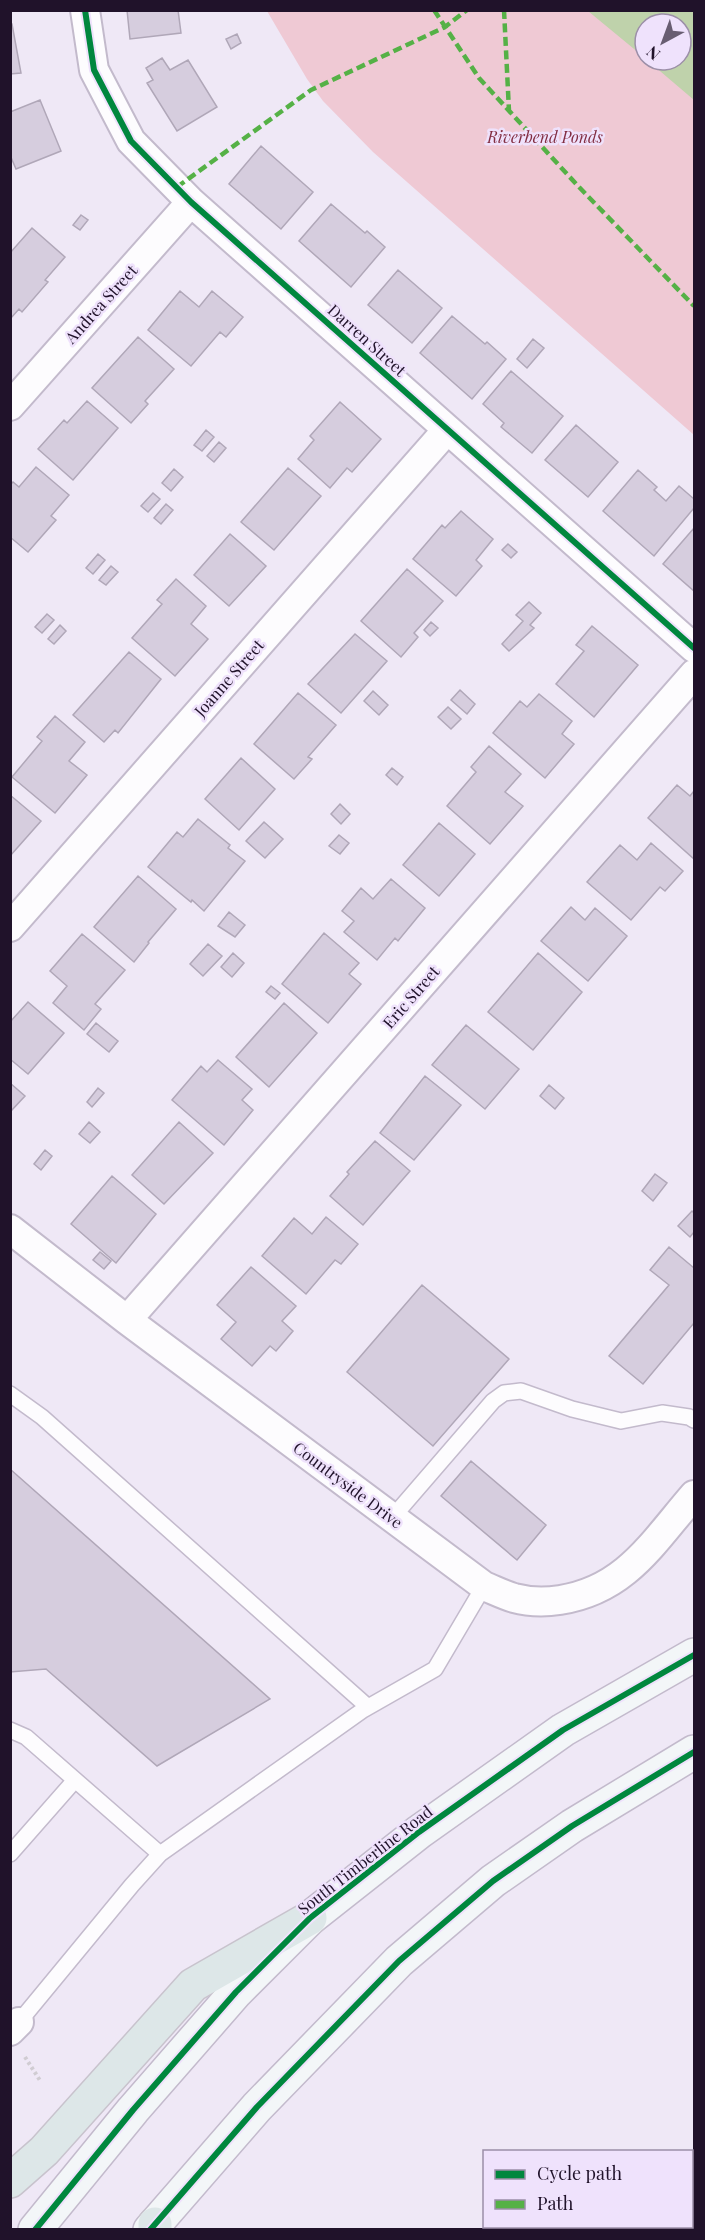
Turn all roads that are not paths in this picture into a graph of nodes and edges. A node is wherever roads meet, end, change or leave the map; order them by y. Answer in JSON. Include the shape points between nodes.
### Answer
{"nodes":[{"id":1,"x":85,"y":10,"type":"edge"},
{"id":2,"x":191,"y":202,"type":"junction"},
{"id":3,"x":10,"y":406,"type":"edge"},
{"id":4,"x":447,"y":430,"type":"junction"},
{"id":5,"x":694,"y":648,"type":"edge"},
{"id":6,"x":694,"y":674,"type":"edge"},
{"id":7,"x":10,"y":927,"type":"edge"},
{"id":8,"x":10,"y":1229,"type":"edge"},
{"id":9,"x":127,"y":1320,"type":"junction"},
{"id":10,"x":10,"y":1394,"type":"edge"},
{"id":11,"x":694,"y":1420,"type":"edge"},
{"id":12,"x":694,"y":1495,"type":"edge"},
{"id":13,"x":392,"y":1518,"type":"junction"},
{"id":14,"x":484,"y":1586,"type":"junction"},
{"id":15,"x":694,"y":1655,"type":"edge"},
{"id":16,"x":368,"y":1707,"type":"junction"},
{"id":17,"x":10,"y":1730,"type":"edge"},
{"id":18,"x":694,"y":1752,"type":"edge"},
{"id":19,"x":75,"y":1780,"type":"junction"},
{"id":20,"x":10,"y":1854,"type":"edge"},
{"id":21,"x":160,"y":1854,"type":"junction"},
{"id":22,"x":310,"y":1918,"type":"junction"},
{"id":23,"x":15,"y":2027,"type":"edge"},
{"id":24,"x":10,"y":2181,"type":"edge"},
{"id":25,"x":153,"y":2228,"type":"edge"},
{"id":26,"x":35,"y":2229,"type":"edge"}],
"edges":[{"from":1,"to":2,"type":"street","name":"Darren Street","via":[[94,70],[131,141]]},
{"from":2,"to":3,"type":"street","name":"Andrea Street"},
{"from":2,"to":4,"type":"street","name":"Darren Street"},
{"from":4,"to":5,"type":"street","name":"Darren Street"},
{"from":4,"to":7,"type":"street","name":"Joanne Street"},
{"from":6,"to":9,"type":"street","name":"Eric Street"},
{"from":8,"to":9,"type":"street","name":"Countryside Drive"},
{"from":9,"to":13,"type":"street","name":"Countryside Drive"},
{"from":10,"to":16,"type":"lane","via":[[42,1417]]},
{"from":11,"to":13,"type":"lane","via":[[662,1413],[621,1421],[521,1391],[504,1393]]},
{"from":12,"to":14,"type":"street","name":"Countryside Drive","via":[[630,1569],[611,1583],[581,1596],[548,1601],[515,1598]]},
{"from":13,"to":14,"type":"street","name":"Countryside Drive"},
{"from":14,"to":16,"type":"lane","via":[[435,1669]]},
{"from":15,"to":22,"type":"main road","name":"South Timberline Road","via":[[563,1730],[419,1832]]},
{"from":16,"to":21,"type":"lane"},
{"from":17,"to":19,"type":"lane","via":[[27,1737]]},
{"from":18,"to":25,"type":"main road","via":[[572,1826],[493,1881],[399,1961],[257,2107]]},
{"from":19,"to":20,"type":"lane"},
{"from":19,"to":21,"type":"lane"},
{"from":21,"to":23,"type":"lane"},
{"from":22,"to":24,"type":"highway","via":[[193,1984],[45,2151]]},
{"from":22,"to":26,"type":"main road","name":"South Timberline Road","via":[[236,1992]]}]}
